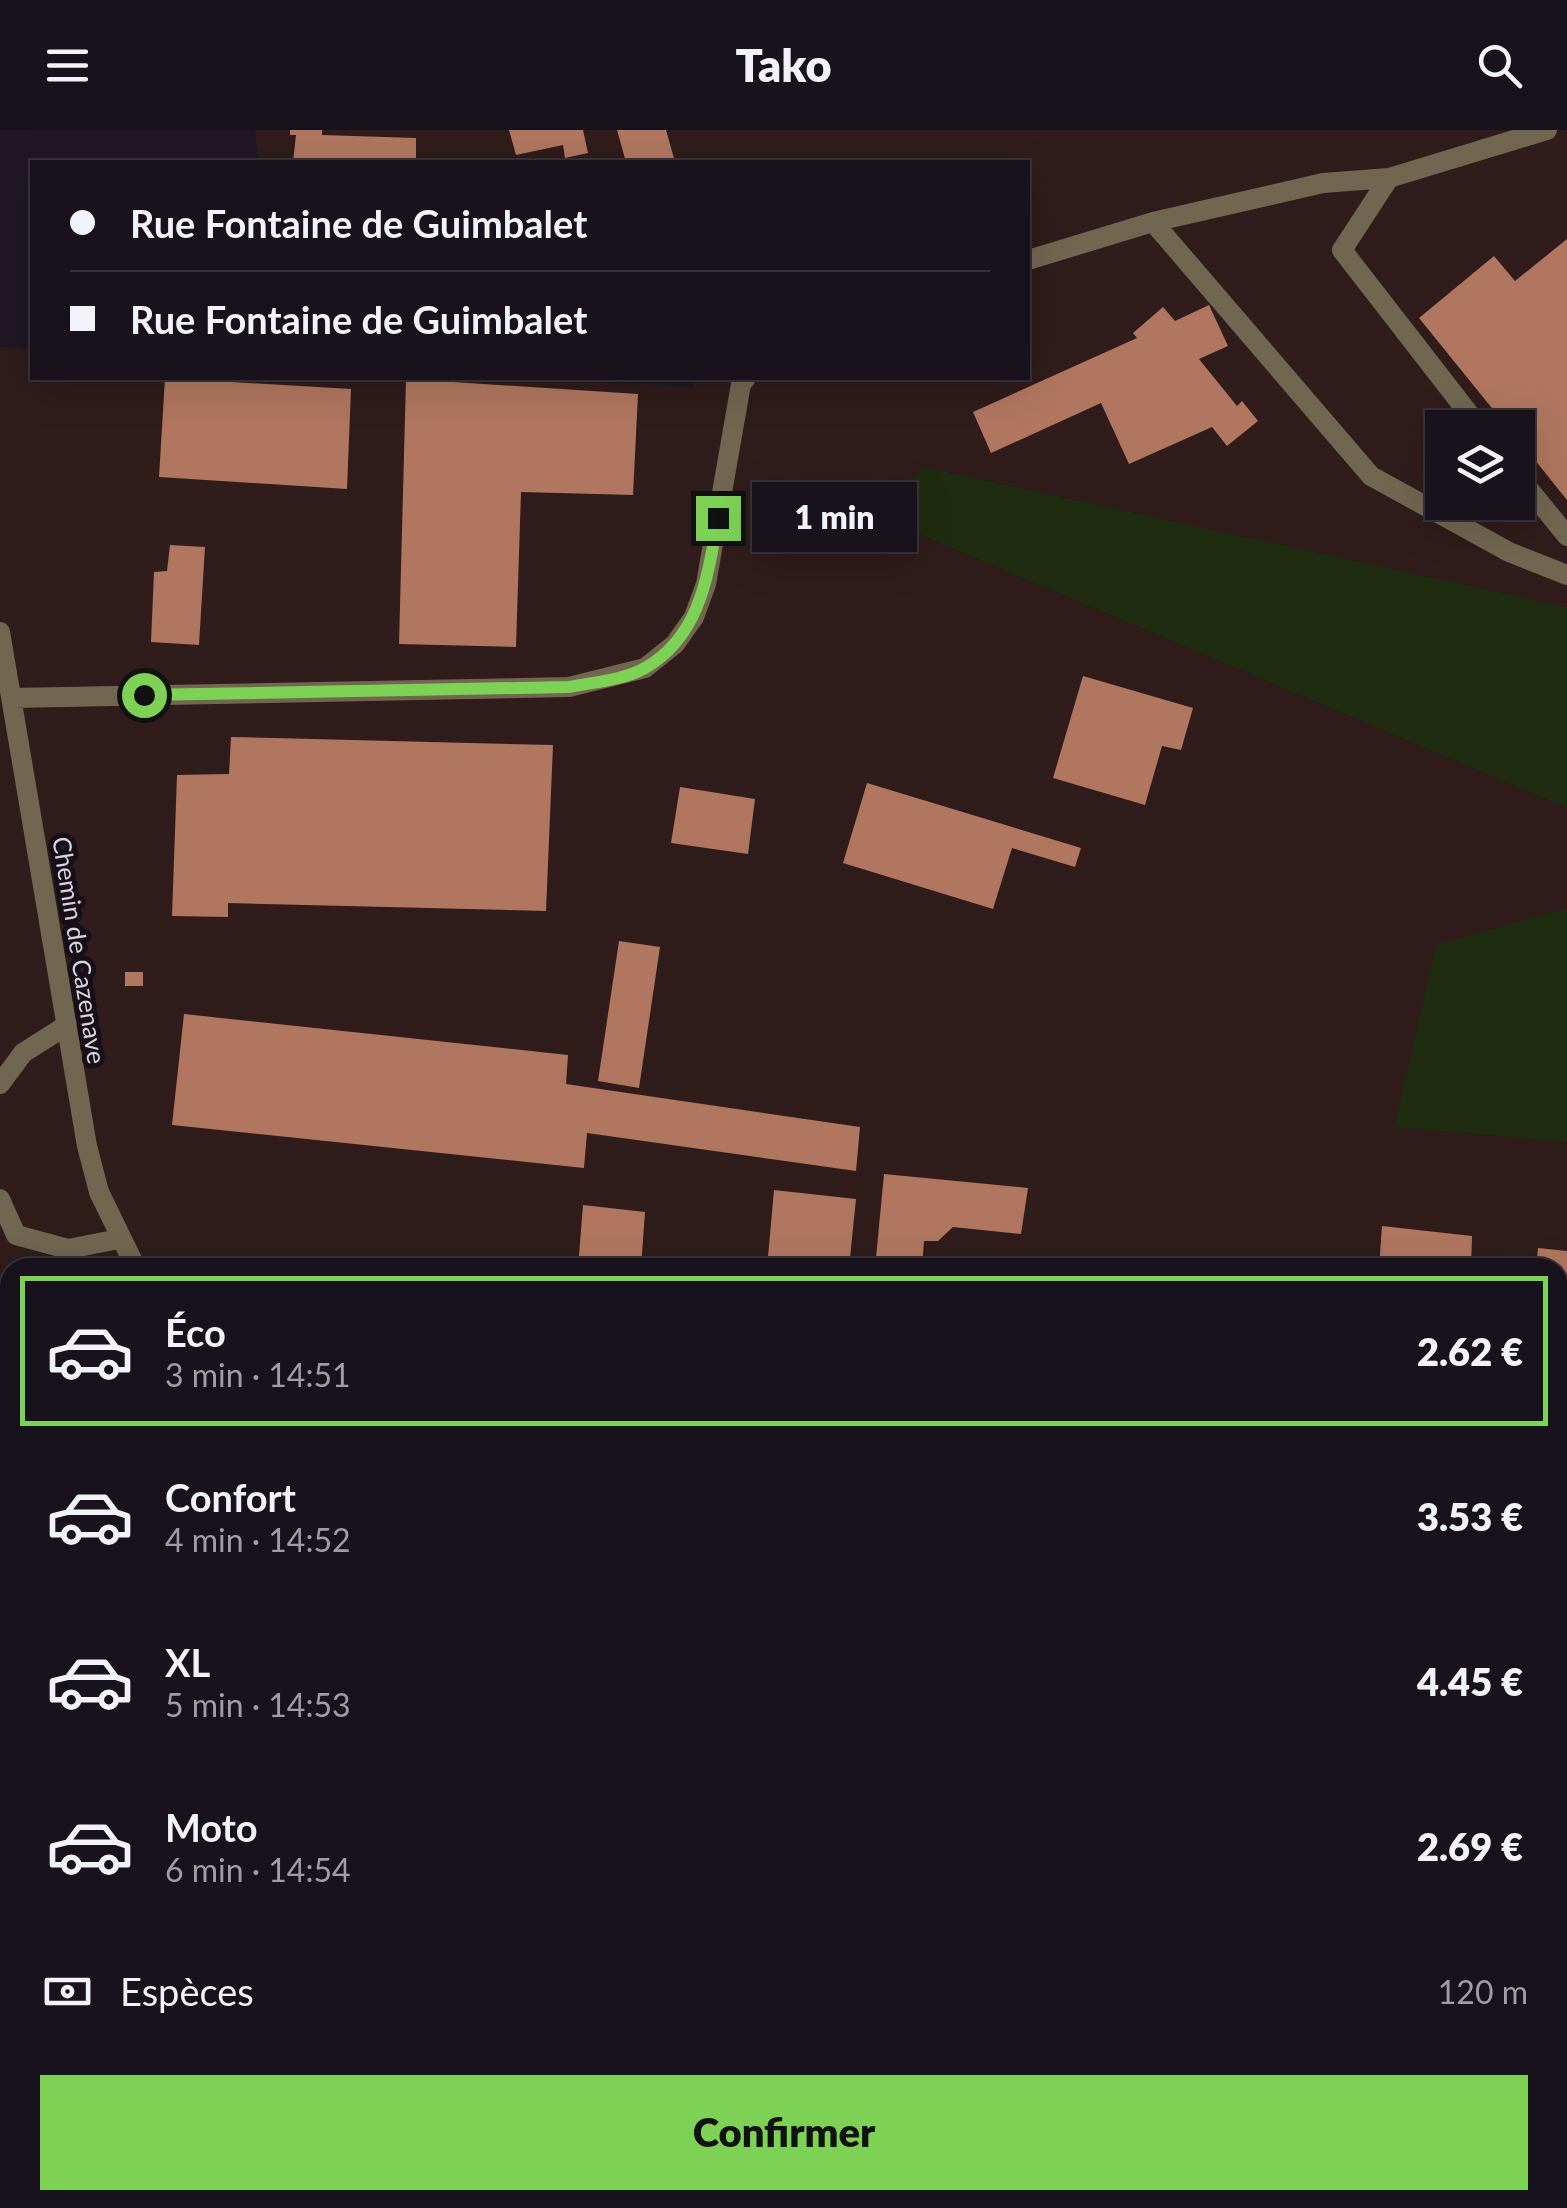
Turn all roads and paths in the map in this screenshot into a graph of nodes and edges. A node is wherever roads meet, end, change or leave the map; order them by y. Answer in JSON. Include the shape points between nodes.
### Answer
{"nodes":[{"id":1,"x":1547,"y":130,"type":"edge"},
{"id":2,"x":1389,"y":178,"type":"junction"},
{"id":3,"x":1153,"y":222,"type":"junction"},
{"id":4,"x":1030,"y":259,"type":"edge"},
{"id":5,"x":745,"y":380,"type":"edge"},
{"id":6,"x":1466,"y":410,"type":"edge"},
{"id":7,"x":1535,"y":497,"type":"edge"},
{"id":8,"x":1567,"y":536,"type":"edge"},
{"id":9,"x":1567,"y":575,"type":"edge"},
{"id":10,"x":0,"y":632,"type":"edge"},
{"id":11,"x":12,"y":698,"type":"junction"},
{"id":12,"x":67,"y":1025,"type":"junction"},
{"id":13,"x":0,"y":1084,"type":"edge"},
{"id":14,"x":0,"y":1199,"type":"edge"},
{"id":15,"x":120,"y":1239,"type":"junction"},
{"id":16,"x":130,"y":1258,"type":"edge"}],
"edges":[{"from":1,"to":2,"type":"street"},
{"from":2,"to":3,"type":"street","via":[[1323,182]]},
{"from":2,"to":6,"type":"street","via":[[1342,250]]},
{"from":3,"to":4,"type":"street"},
{"from":3,"to":9,"type":"street","via":[[1371,476],[1509,552]]},
{"from":5,"to":11,"type":"street","via":[[706,584],[694,617],[645,668],[569,687]]},
{"from":7,"to":8,"type":"street"},
{"from":10,"to":11,"type":"street","name":"Chemin de Cazenave"},
{"from":11,"to":12,"type":"street","name":"Chemin de Cazenave"},
{"from":12,"to":13,"type":"street","via":[[23,1054]]},
{"from":12,"to":15,"type":"street","name":"Chemin de Cazenave","via":[[87,1146]]},
{"from":14,"to":15,"type":"street","via":[[16,1234],[68,1249]]},
{"from":15,"to":16,"type":"street","name":"Chemin de Cazenave"}]}
